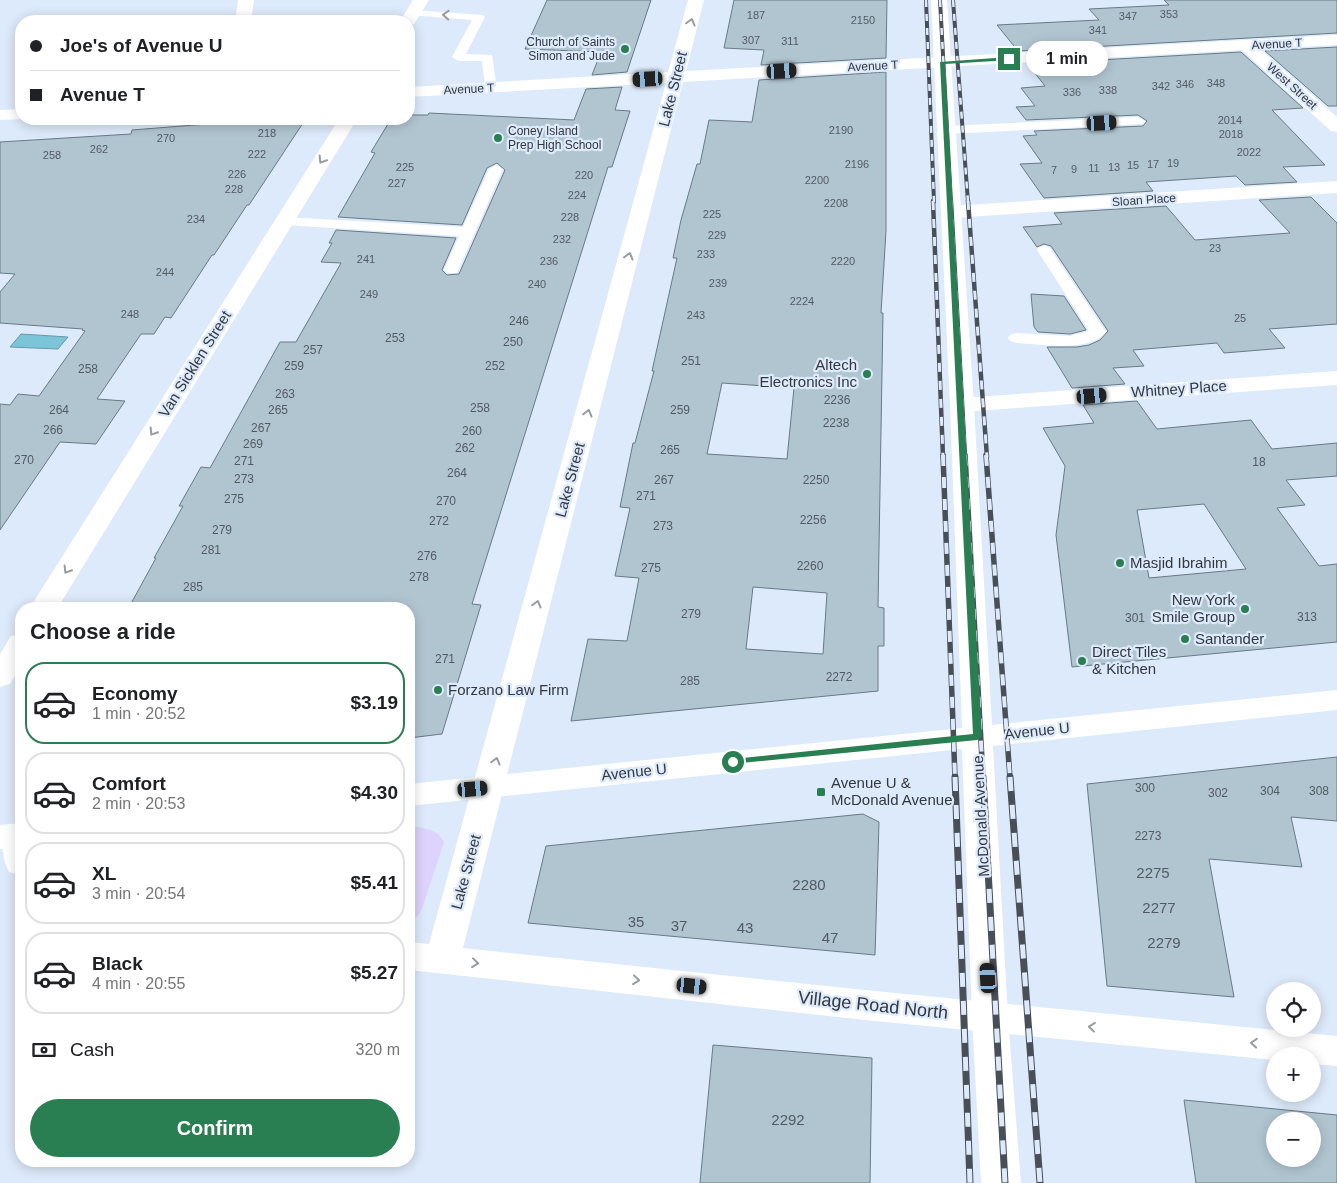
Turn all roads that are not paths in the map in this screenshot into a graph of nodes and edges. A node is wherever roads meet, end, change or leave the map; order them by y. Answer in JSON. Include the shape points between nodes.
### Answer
{"nodes":[{"id":1,"x":246,"y":0,"type":"edge"},
{"id":2,"x":696,"y":0,"type":"edge"},
{"id":3,"x":940,"y":0,"type":"edge"},
{"id":4,"x":414,"y":11,"type":"edge"},
{"id":5,"x":244,"y":15,"type":"edge"},
{"id":6,"x":1337,"y":40,"type":"edge"},
{"id":7,"x":1247,"y":46,"type":"junction"},
{"id":8,"x":943,"y":62,"type":"junction"},
{"id":9,"x":677,"y":77,"type":"junction"},
{"id":10,"x":491,"y":88,"type":"junction"},
{"id":11,"x":415,"y":92,"type":"edge"},
{"id":12,"x":15,"y":114,"type":"edge"},
{"id":13,"x":0,"y":115,"type":"edge"},
{"id":14,"x":1138,"y":122,"type":"dead end"},
{"id":15,"x":344,"y":125,"type":"edge"},
{"id":16,"x":1337,"y":127,"type":"edge"},
{"id":17,"x":947,"y":130,"type":"junction"},
{"id":18,"x":496,"y":169,"type":"dead end"},
{"id":19,"x":1337,"y":187,"type":"edge"},
{"id":20,"x":951,"y":212,"type":"junction"},
{"id":21,"x":284,"y":221,"type":"junction"},
{"id":22,"x":469,"y":232,"type":"junction"},
{"id":23,"x":1044,"y":250,"type":"dead end"},
{"id":24,"x":452,"y":270,"type":"dead end"},
{"id":25,"x":1016,"y":338,"type":"dead end"},
{"id":26,"x":1337,"y":378,"type":"edge"},
{"id":27,"x":962,"y":406,"type":"junction"},
{"id":28,"x":47,"y":602,"type":"edge"},
{"id":29,"x":15,"y":653,"type":"edge"},
{"id":30,"x":0,"y":678,"type":"edge"},
{"id":31,"x":1337,"y":700,"type":"edge"},
{"id":32,"x":977,"y":737,"type":"junction"},
{"id":33,"x":489,"y":787,"type":"junction"},
{"id":34,"x":415,"y":794,"type":"edge"},
{"id":35,"x":426,"y":958,"type":"edge"},
{"id":36,"x":990,"y":1017,"type":"junction"},
{"id":37,"x":1337,"y":1051,"type":"edge"},
{"id":38,"x":1001,"y":1183,"type":"edge"}],
"edges":[{"from":1,"to":5,"type":"street"},
{"from":9,"to":2,"type":"street","name":"Lake Street","one_way":true},
{"from":3,"to":8,"type":"street","name":"McDonald Avenue"},
{"from":10,"to":4,"type":"lane","one_way":true,"via":[[488,58],[458,57],[479,17]]},
{"from":6,"to":7,"type":"street","name":"Avenue T"},
{"from":7,"to":8,"type":"street","name":"Avenue T"},
{"from":7,"to":16,"type":"street","name":"West Street"},
{"from":8,"to":9,"type":"street","name":"Avenue T"},
{"from":8,"to":17,"type":"street","name":"McDonald Avenue"},
{"from":9,"to":10,"type":"street","name":"Avenue T"},
{"from":33,"to":9,"type":"street","name":"Lake Street","one_way":true},
{"from":10,"to":11,"type":"street","name":"Avenue T"},
{"from":12,"to":13,"type":"street"},
{"from":14,"to":17,"type":"lane"},
{"from":15,"to":21,"type":"street","name":"Van Sicklen Street","one_way":true},
{"from":17,"to":20,"type":"street","name":"McDonald Avenue"},
{"from":18,"to":22,"type":"lane"},
{"from":19,"to":20,"type":"street","name":"Sloan Place"},
{"from":20,"to":27,"type":"street","name":"McDonald Avenue"},
{"from":21,"to":22,"type":"lane"},
{"from":21,"to":28,"type":"street","name":"Van Sicklen Street","one_way":true},
{"from":22,"to":24,"type":"lane"},
{"from":23,"to":25,"type":"lane","via":[[1098,332],[1091,338],[1073,341]]},
{"from":26,"to":27,"type":"street","name":"Whitney Place"},
{"from":27,"to":32,"type":"street","name":"McDonald Avenue"},
{"from":29,"to":30,"type":"street"},
{"from":31,"to":32,"type":"street","name":"Avenue U"},
{"from":32,"to":33,"type":"street","name":"Avenue U"},
{"from":32,"to":36,"type":"street","name":"McDonald Avenue"},
{"from":33,"to":34,"type":"street","name":"Avenue U"},
{"from":33,"to":35,"type":"street","name":"Lake Street"},
{"from":35,"to":36,"type":"street","name":"Village Road North","one_way":true},
{"from":37,"to":36,"type":"street","name":"Village Road North","one_way":true},
{"from":36,"to":38,"type":"street","name":"McDonald Avenue"}]}
